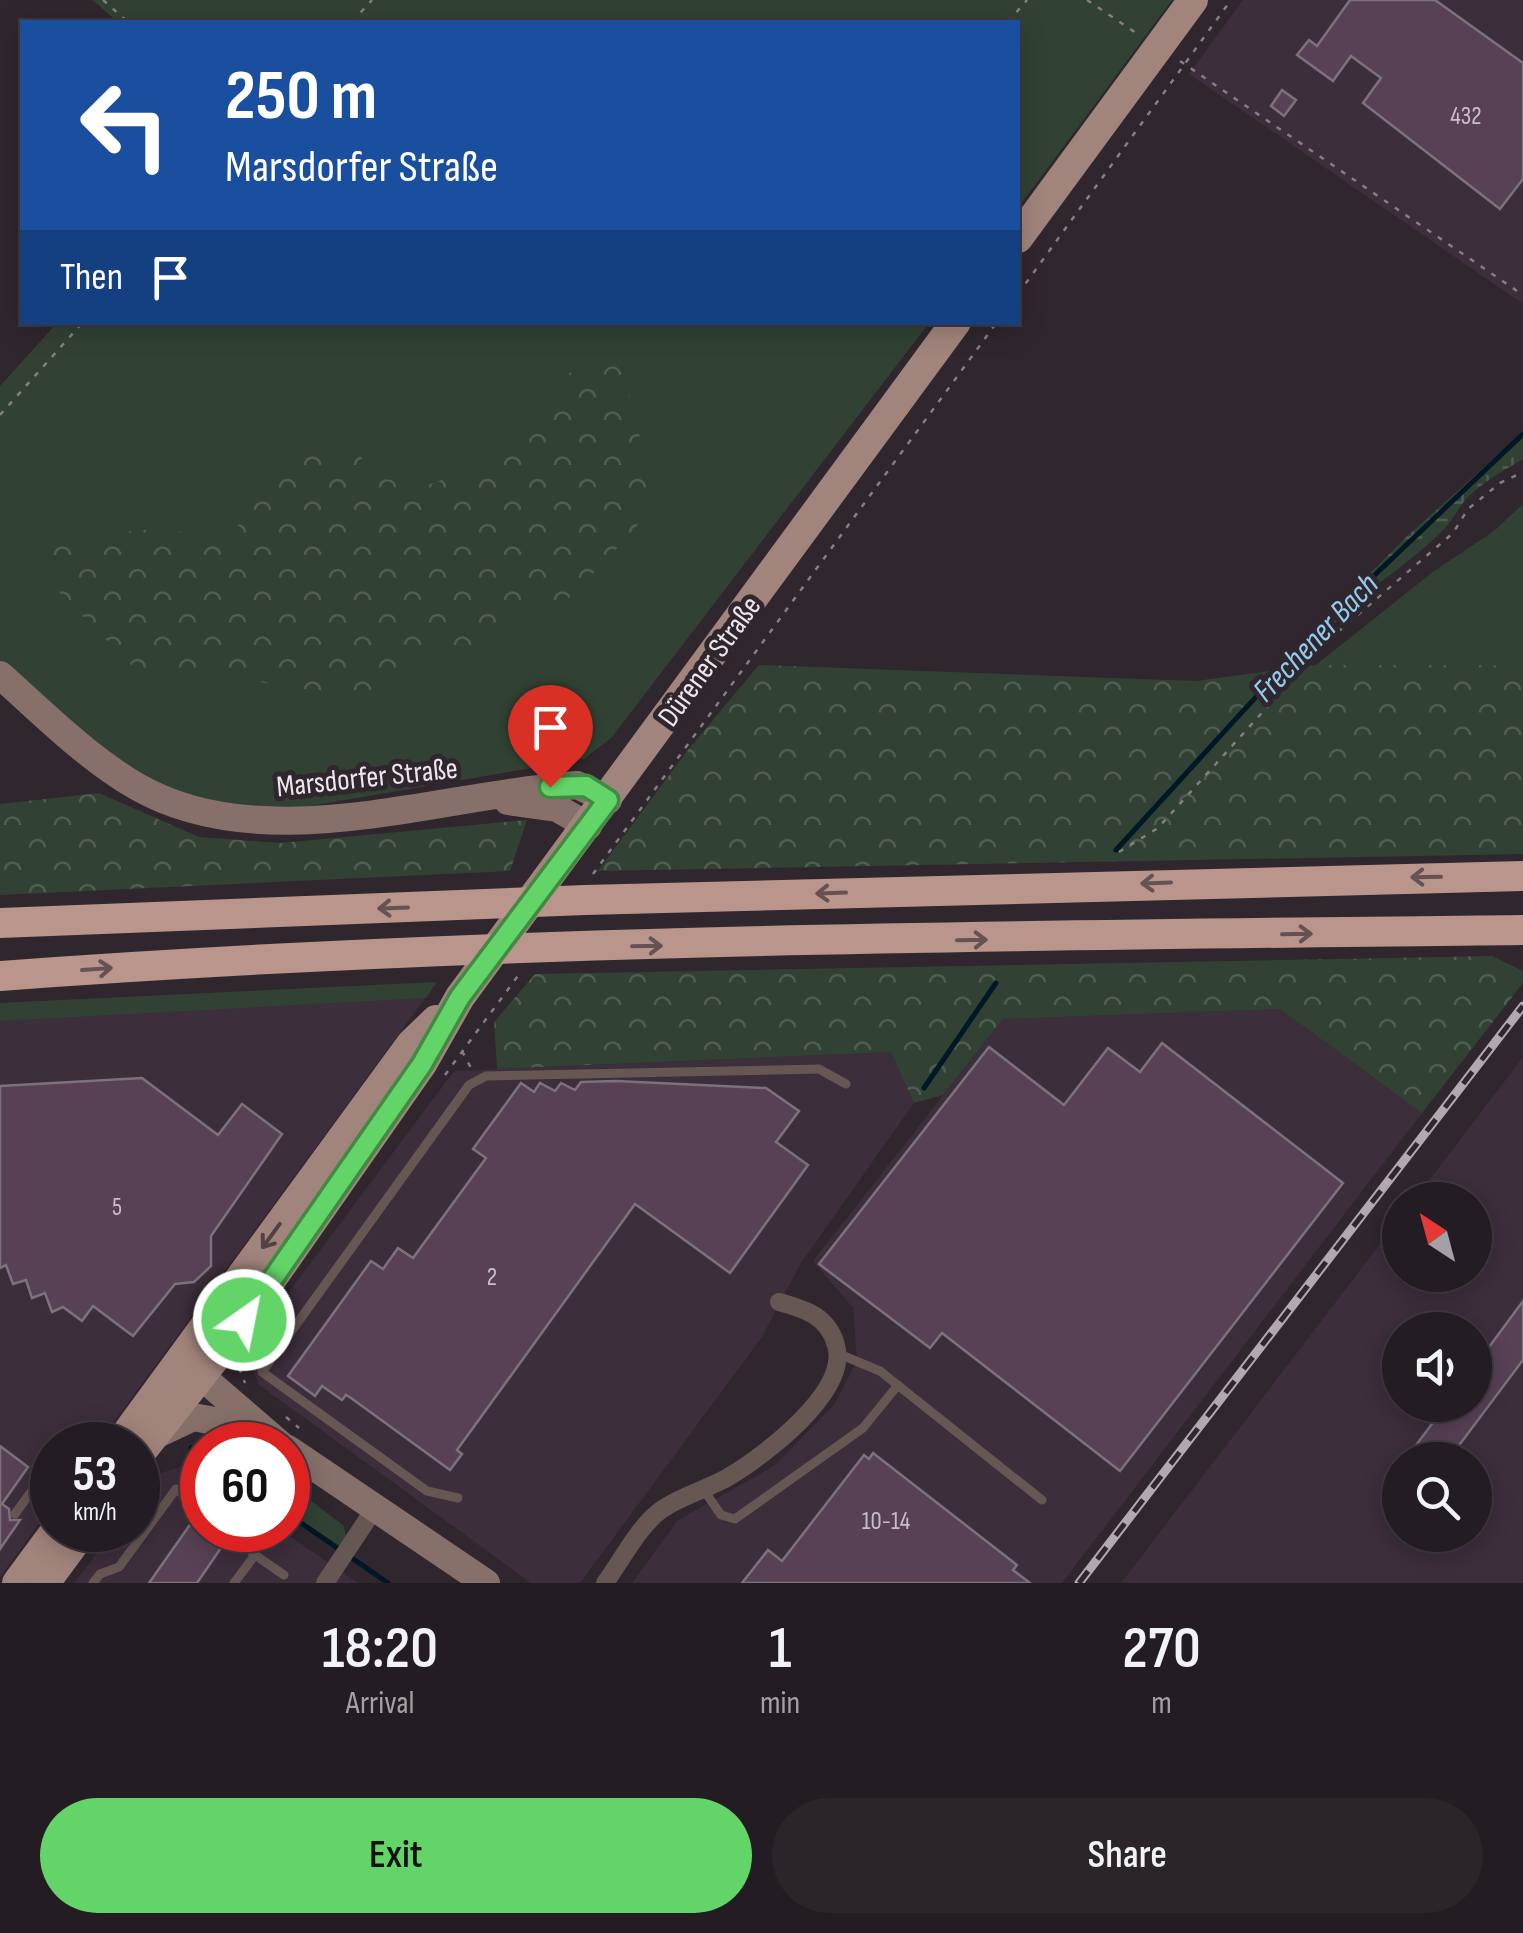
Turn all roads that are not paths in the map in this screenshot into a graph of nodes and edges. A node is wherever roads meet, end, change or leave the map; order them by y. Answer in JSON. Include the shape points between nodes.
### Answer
{"nodes":[{"id":1,"x":1193,"y":0,"type":"edge"},
{"id":2,"x":1020,"y":235,"type":"edge"},
{"id":3,"x":954,"y":325,"type":"edge"},
{"id":4,"x":0,"y":675,"type":"edge"},
{"id":5,"x":487,"y":797,"type":"junction"},
{"id":6,"x":608,"y":800,"type":"junction"},
{"id":7,"x":588,"y":826,"type":"junction"},
{"id":8,"x":1523,"y":876,"type":"edge"},
{"id":9,"x":0,"y":923,"type":"edge"},
{"id":10,"x":1523,"y":930,"type":"edge"},
{"id":11,"x":0,"y":976,"type":"edge"},
{"id":12,"x":460,"y":997,"type":"junction"},
{"id":13,"x":846,"y":1084,"type":"dead end"},
{"id":14,"x":778,"y":1302,"type":"dead end"},
{"id":15,"x":234,"y":1348,"type":"junction"},
{"id":16,"x":839,"y":1354,"type":"junction"},
{"id":17,"x":184,"y":1375,"type":"junction"},
{"id":18,"x":898,"y":1385,"type":"junction"},
{"id":19,"x":246,"y":1410,"type":"junction"},
{"id":20,"x":140,"y":1422,"type":"edge"},
{"id":21,"x":158,"y":1422,"type":"edge"},
{"id":22,"x":264,"y":1422,"type":"edge"},
{"id":23,"x":160,"y":1437,"type":"edge"},
{"id":24,"x":310,"y":1456,"type":"edge"},
{"id":25,"x":704,"y":1489,"type":"junction"},
{"id":26,"x":180,"y":1491,"type":"edge"},
{"id":27,"x":30,"y":1493,"type":"edge"},
{"id":28,"x":458,"y":1498,"type":"dead end"},
{"id":29,"x":1042,"y":1500,"type":"dead end"},
{"id":30,"x":375,"y":1508,"type":"junction"},
{"id":31,"x":15,"y":1514,"type":"dead end"},
{"id":32,"x":40,"y":1552,"type":"edge"},
{"id":33,"x":68,"y":1552,"type":"edge"},
{"id":34,"x":254,"y":1554,"type":"joint"},
{"id":35,"x":284,"y":1575,"type":"dead end"},
{"id":36,"x":17,"y":1583,"type":"edge"},
{"id":37,"x":45,"y":1583,"type":"edge"},
{"id":38,"x":93,"y":1583,"type":"edge"},
{"id":39,"x":234,"y":1583,"type":"edge"},
{"id":40,"x":325,"y":1583,"type":"edge"},
{"id":41,"x":486,"y":1583,"type":"edge"},
{"id":42,"x":605,"y":1583,"type":"edge"}],
"edges":[{"from":1,"to":2,"type":"main road"},
{"from":3,"to":6,"type":"main road","name":"Dürener Straße"},
{"from":4,"to":5,"type":"street","name":"Marsdorfer Straße","via":[[137,787],[190,809],[286,822]]},
{"from":5,"to":6,"type":"street","name":"Marsdorfer Straße","via":[[577,785]]},
{"from":5,"to":7,"type":"street","name":"Marsdorfer Straße","via":[[557,808]]},
{"from":6,"to":7,"type":"main road","name":"Dürener Straße"},
{"from":7,"to":12,"type":"main road","name":"Dürener Straße"},
{"from":8,"to":9,"type":"highway","one_way":true,"via":[[587,890],[490,904]]},
{"from":11,"to":10,"type":"highway","one_way":true,"via":[[458,950]]},
{"from":12,"to":15,"type":"main road","name":"Dürener Straße"},
{"from":12,"to":17,"type":"main road","name":"Dürener Straße","one_way":true,"via":[[411,1044]]},
{"from":13,"to":28,"type":"lane","via":[[820,1069],[486,1076],[469,1085],[262,1372],[426,1490]]},
{"from":14,"to":16,"type":"street","via":[[821,1319]]},
{"from":15,"to":17,"type":"main road","name":"Dürener Straße"},
{"from":15,"to":19,"type":"street","via":[[230,1372]]},
{"from":16,"to":18,"type":"lane"},
{"from":16,"to":25,"type":"street","via":[[812,1409],[768,1451]]},
{"from":17,"to":19,"type":"street"},
{"from":17,"to":20,"type":"main road","name":"Dürener Straße"},
{"from":17,"to":21,"type":"main road","name":"Dürener Straße"},
{"from":18,"to":25,"type":"lane","via":[[863,1428],[735,1519],[720,1515]]},
{"from":18,"to":29,"type":"lane"},
{"from":19,"to":22,"type":"street"},
{"from":19,"to":23,"type":"street","via":[[193,1417]]},
{"from":24,"to":30,"type":"street"},
{"from":25,"to":42,"type":"street","via":[[653,1517]]},
{"from":26,"to":38,"type":"lane","via":[[176,1488],[118,1567]]},
{"from":27,"to":31,"type":"lane"},
{"from":30,"to":40,"type":"street"},
{"from":30,"to":41,"type":"street"},
{"from":32,"to":36,"type":"main road"},
{"from":33,"to":37,"type":"main road"},
{"from":34,"to":35,"type":"lane"},
{"from":34,"to":39,"type":"lane"}]}
